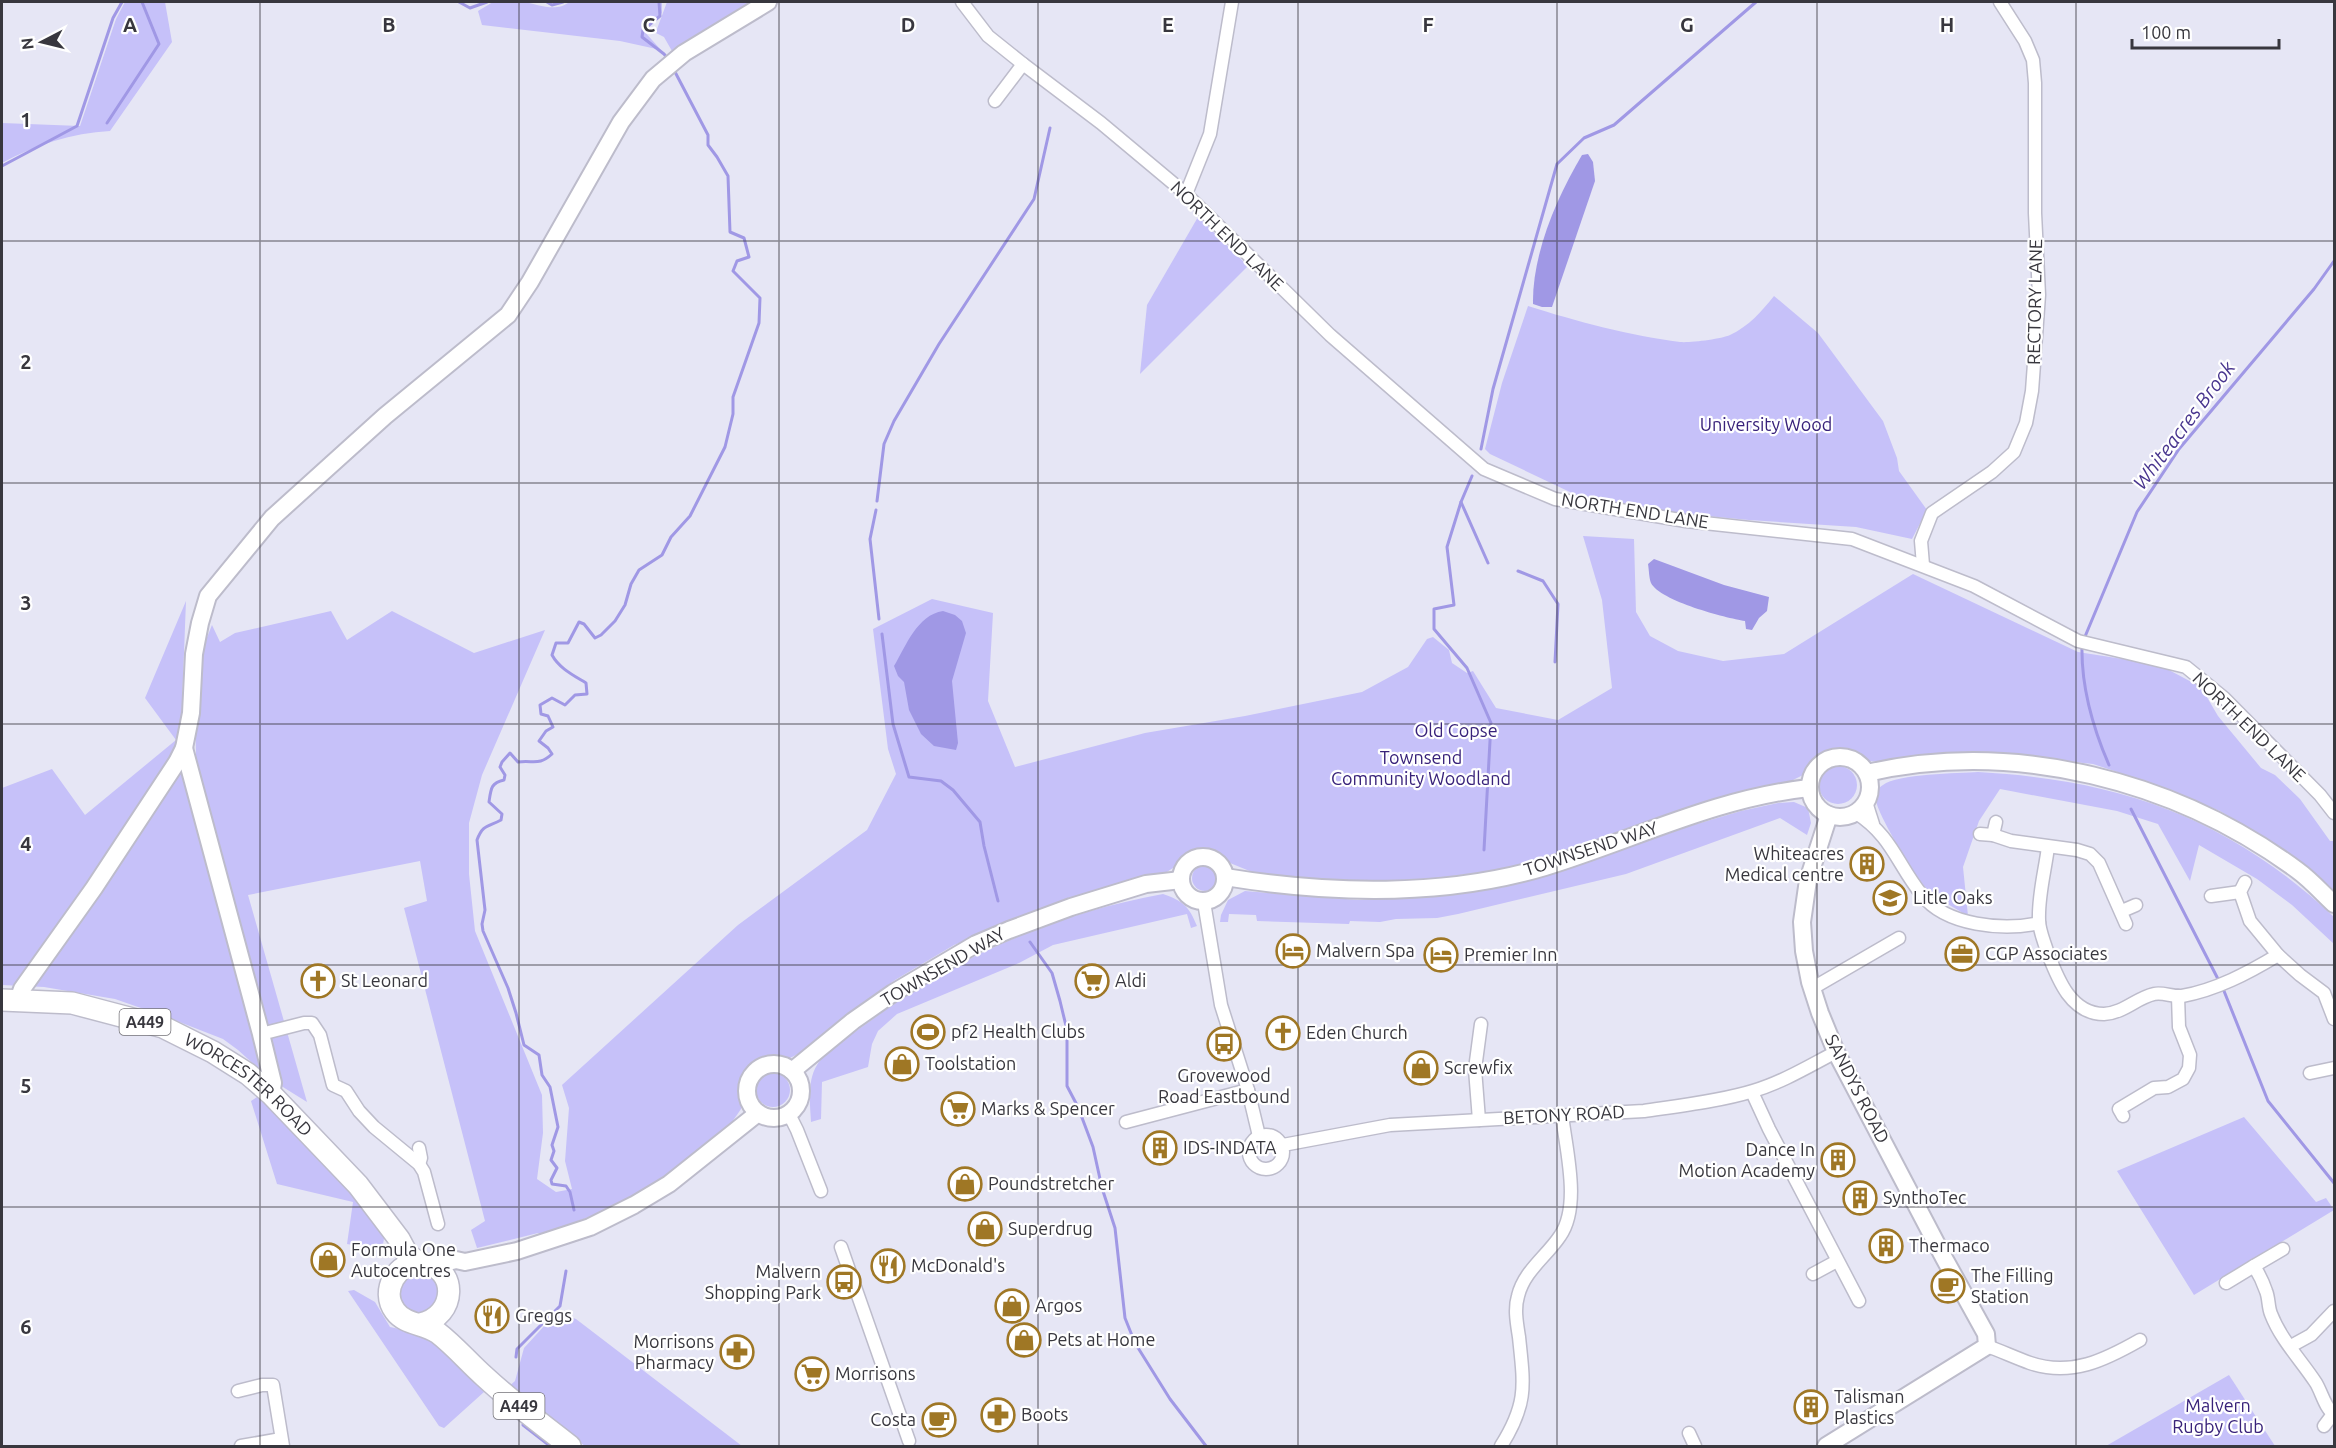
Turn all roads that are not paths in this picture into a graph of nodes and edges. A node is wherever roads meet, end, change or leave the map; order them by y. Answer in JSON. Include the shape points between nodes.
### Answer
{"nodes":[{"id":1,"x":768,"y":2,"type":"edge"},
{"id":2,"x":962,"y":2,"type":"edge"},
{"id":3,"x":1232,"y":2,"type":"edge"},
{"id":4,"x":2000,"y":2,"type":"edge"},
{"id":5,"x":1023,"y":64,"type":"junction"},
{"id":6,"x":995,"y":100,"type":"dead end"},
{"id":7,"x":1186,"y":194,"type":"junction"},
{"id":8,"x":1921,"y":541,"type":"junction"},
{"id":9,"x":1903,"y":557,"type":"junction"},
{"id":10,"x":1923,"y":565,"type":"junction"},
{"id":11,"x":184,"y":747,"type":"junction"},
{"id":12,"x":1867,"y":773,"type":"junction"},
{"id":13,"x":1809,"y":788,"type":"junction"},
{"id":14,"x":1861,"y":808,"type":"junction"},
{"id":15,"x":2334,"y":813,"type":"edge"},
{"id":16,"x":1829,"y":815,"type":"junction"},
{"id":17,"x":1995,"y":822,"type":"dead end"},
{"id":18,"x":2048,"y":847,"type":"junction"},
{"id":19,"x":1225,"y":877,"type":"junction"},
{"id":20,"x":1180,"y":880,"type":"junction"},
{"id":21,"x":2211,"y":896,"type":"dead end"},
{"id":22,"x":1204,"y":902,"type":"junction"},
{"id":23,"x":2334,"y":904,"type":"edge"},
{"id":24,"x":2136,"y":905,"type":"dead end"},
{"id":25,"x":2122,"y":911,"type":"junction"},
{"id":26,"x":2039,"y":923,"type":"junction"},
{"id":27,"x":2126,"y":924,"type":"dead end"},
{"id":28,"x":1899,"y":938,"type":"dead end"},
{"id":29,"x":2278,"y":955,"type":"junction"},
{"id":30,"x":1810,"y":982,"type":"junction"},
{"id":31,"x":2178,"y":996,"type":"junction"},
{"id":32,"x":10,"y":1000,"type":"edge"},
{"id":33,"x":2334,"y":1019,"type":"edge"},
{"id":34,"x":1481,"y":1024,"type":"dead end"},
{"id":35,"x":261,"y":1034,"type":"junction"},
{"id":36,"x":1836,"y":1052,"type":"junction"},
{"id":37,"x":792,"y":1071,"type":"junction"},
{"id":38,"x":2331,"y":1072,"type":"edge"},
{"id":39,"x":2310,"y":1073,"type":"dead end"},
{"id":40,"x":1248,"y":1090,"type":"junction"},
{"id":41,"x":1752,"y":1092,"type":"junction"},
{"id":42,"x":271,"y":1094,"type":"junction"},
{"id":43,"x":2119,"y":1109,"type":"dead end"},
{"id":44,"x":758,"y":1113,"type":"junction"},
{"id":45,"x":789,"y":1114,"type":"junction"},
{"id":46,"x":1562,"y":1115,"type":"junction"},
{"id":47,"x":1479,"y":1120,"type":"junction"},
{"id":48,"x":1126,"y":1122,"type":"dead end"},
{"id":49,"x":1259,"y":1136,"type":"junction"},
{"id":50,"x":1283,"y":1145,"type":"junction"},
{"id":51,"x":419,"y":1148,"type":"dead end"},
{"id":52,"x":419,"y":1164,"type":"junction"},
{"id":53,"x":821,"y":1191,"type":"dead end"},
{"id":54,"x":387,"y":1224,"type":"junction"},
{"id":55,"x":438,"y":1224,"type":"dead end"},
{"id":56,"x":841,"y":1247,"type":"dead end"},
{"id":57,"x":2283,"y":1248,"type":"dead end"},
{"id":58,"x":1836,"y":1261,"type":"junction"},
{"id":59,"x":465,"y":1262,"type":"junction"},
{"id":60,"x":426,"y":1265,"type":"junction"},
{"id":61,"x":2254,"y":1266,"type":"junction"},
{"id":62,"x":1813,"y":1274,"type":"dead end"},
{"id":63,"x":394,"y":1277,"type":"junction"},
{"id":64,"x":447,"y":1282,"type":"junction"},
{"id":65,"x":2226,"y":1283,"type":"dead end"},
{"id":66,"x":1859,"y":1301,"type":"dead end"},
{"id":67,"x":445,"y":1309,"type":"junction"},
{"id":68,"x":2334,"y":1311,"type":"edge"},
{"id":69,"x":420,"y":1324,"type":"junction"},
{"id":70,"x":2140,"y":1340,"type":"dead end"},
{"id":71,"x":1987,"y":1346,"type":"junction"},
{"id":72,"x":2291,"y":1346,"type":"junction"},
{"id":73,"x":470,"y":1363,"type":"junction"},
{"id":74,"x":238,"y":1391,"type":"dead end"},
{"id":75,"x":2334,"y":1414,"type":"edge"},
{"id":76,"x":2324,"y":1426,"type":"dead end"},
{"id":77,"x":1689,"y":1433,"type":"dead end"},
{"id":78,"x":909,"y":1441,"type":"dead end"},
{"id":79,"x":282,"y":1443,"type":"edge"},
{"id":80,"x":237,"y":1444,"type":"edge"},
{"id":81,"x":570,"y":1446,"type":"edge"},
{"id":82,"x":1501,"y":1446,"type":"edge"},
{"id":83,"x":1695,"y":1446,"type":"edge"},
{"id":84,"x":1826,"y":1446,"type":"edge"}],
"edges":[{"from":1,"to":11,"type":"main road","via":[[684,53],[652,79],[621,122],[531,282],[508,315],[385,416],[272,518],[208,596],[195,654],[191,714]]},
{"from":2,"to":5,"type":"street","name":"NORTH END LANE","via":[[988,36]]},
{"from":3,"to":7,"type":"street","via":[[1210,134]]},
{"from":4,"to":8,"type":"street","name":"RECTORY LANE","via":[[2025,41],[2036,83],[2039,295],[2032,391],[2026,423],[2014,452],[1932,513]]},
{"from":5,"to":6,"type":"street"},
{"from":5,"to":7,"type":"street","name":"NORTH END LANE"},
{"from":7,"to":9,"type":"street","name":"NORTH END LANE","via":[[1330,336],[1484,468],[1555,499],[1686,521],[1852,539]]},
{"from":8,"to":9,"type":"street"},
{"from":8,"to":10,"type":"street","name":"RECTORY LANE"},
{"from":9,"to":10,"type":"street","name":"NORTH END LANE"},
{"from":10,"to":15,"type":"street","name":"NORTH END LANE","via":[[1974,586],[2082,642],[2186,667],[2224,698]]},
{"from":11,"to":32,"type":"main road","via":[[94,888]]},
{"from":11,"to":35,"type":"main road"},
{"from":12,"to":13,"type":"main road","via":[[1852,759],[1832,757],[1815,768]]},
{"from":12,"to":14,"type":"main road","via":[[1870,788]]},
{"from":12,"to":23,"type":"main road","via":[[1972,761],[2079,772],[2132,785],[2181,803],[2241,833],[2299,871]]},
{"from":13,"to":16,"type":"main road","via":[[1818,809]]},
{"from":13,"to":19,"type":"main road","name":"TOWNSEND WAY","via":[[1712,808],[1543,867],[1460,884],[1395,890],[1331,889]]},
{"from":14,"to":16,"type":"main road","via":[[1842,818]]},
{"from":14,"to":26,"type":"street","via":[[1922,896],[1940,910],[1972,924],[2008,927]]},
{"from":16,"to":30,"type":"main road","name":"SANDYS ROAD","via":[[1803,908],[1803,951]]},
{"from":17,"to":18,"type":"street","via":[[1987,835]]},
{"from":18,"to":25,"type":"street","via":[[2090,854],[2099,863]]},
{"from":18,"to":26,"type":"street"},
{"from":19,"to":20,"type":"main road","via":[[1216,861],[1206,856],[1188,862]]},
{"from":19,"to":22,"type":"main road","via":[[1221,893]]},
{"from":20,"to":22,"type":"main road","via":[[1190,897]]},
{"from":20,"to":37,"type":"main road","name":"TOWNSEND WAY","via":[[1146,884],[1071,907],[976,944],[893,993]]},
{"from":21,"to":29,"type":"street","via":[[2242,887],[2250,921]]},
{"from":22,"to":40,"type":"street","via":[[1221,1005]]},
{"from":24,"to":25,"type":"street"},
{"from":25,"to":27,"type":"street"},
{"from":26,"to":31,"type":"street","via":[[2063,990],[2082,1008],[2104,1014],[2156,994]]},
{"from":28,"to":30,"type":"street","via":[[1818,985]]},
{"from":29,"to":31,"type":"street","via":[[2220,985]]},
{"from":29,"to":33,"type":"street","via":[[2324,993]]},
{"from":30,"to":36,"type":"main road","name":"SANDYS ROAD"},
{"from":31,"to":43,"type":"street","via":[[2179,1027],[2190,1055],[2189,1068],[2183,1079],[2168,1087],[2154,1088]]},
{"from":32,"to":42,"type":"highway","name":"WORCESTER ROAD","number":"A449","via":[[72,1003],[163,1027],[248,1074]]},
{"from":34,"to":47,"type":"street","via":[[1475,1069]]},
{"from":35,"to":42,"type":"main road","via":[[273,1083]]},
{"from":35,"to":52,"type":"street","via":[[312,1023],[320,1035],[333,1085],[346,1091],[374,1127]]},
{"from":36,"to":41,"type":"street","name":"BETONY ROAD"},
{"from":36,"to":71,"type":"main road","name":"SANDYS ROAD","via":[[1986,1334]]},
{"from":37,"to":44,"type":"main road","via":[[774,1064],[752,1077],[747,1093]]},
{"from":37,"to":45,"type":"main road","via":[[802,1092]]},
{"from":38,"to":39,"type":"street"},
{"from":40,"to":48,"type":"street"},
{"from":40,"to":49,"type":"street"},
{"from":41,"to":46,"type":"street","name":"BETONY ROAD","via":[[1644,1111]]},
{"from":41,"to":58,"type":"street"},
{"from":42,"to":54,"type":"highway","name":"WORCESTER ROAD","number":"A449","via":[[358,1185]]},
{"from":44,"to":45,"type":"main road","via":[[772,1119]]},
{"from":44,"to":59,"type":"main road","via":[[669,1184],[634,1205],[544,1244]]},
{"from":45,"to":53,"type":"street"},
{"from":46,"to":47,"type":"street","name":"BETONY ROAD"},
{"from":46,"to":82,"type":"street","via":[[1572,1202],[1569,1220],[1561,1236],[1524,1278],[1517,1297],[1522,1401],[1517,1419]]},
{"from":47,"to":50,"type":"street","name":"BETONY ROAD","via":[[1382,1126]]},
{"from":49,"to":50,"type":"street","via":[[1269,1134]]},
{"from":49,"to":50,"type":"street","via":[[1253,1140],[1249,1153],[1251,1161],[1261,1168],[1276,1167],[1282,1161]]},
{"from":51,"to":52,"type":"street"},
{"from":52,"to":55,"type":"street"},
{"from":54,"to":60,"type":"highway","number":"A449","via":[[408,1254]]},
{"from":54,"to":63,"type":"highway","number":"A449"},
{"from":56,"to":78,"type":"street"},
{"from":57,"to":61,"type":"street"},
{"from":58,"to":62,"type":"street"},
{"from":58,"to":66,"type":"street"},
{"from":59,"to":60,"type":"main road"},
{"from":59,"to":64,"type":"main road"},
{"from":60,"to":63,"type":"highway","via":[[402,1268]]},
{"from":60,"to":64,"type":"highway","number":"A449","via":[[438,1269]]},
{"from":61,"to":65,"type":"street"},
{"from":61,"to":72,"type":"street","via":[[2267,1293],[2270,1312]]},
{"from":63,"to":69,"type":"highway","number":"A449","via":[[389,1297],[392,1308],[399,1317]]},
{"from":64,"to":67,"type":"highway","number":"A449"},
{"from":67,"to":69,"type":"highway","via":[[437,1318]]},
{"from":67,"to":73,"type":"highway","number":"A449"},
{"from":68,"to":72,"type":"street","via":[[2311,1335]]},
{"from":69,"to":73,"type":"highway","number":"A449","via":[[437,1332]]},
{"from":70,"to":71,"type":"street","via":[[2093,1364],[2072,1369],[2032,1364]]},
{"from":71,"to":84,"type":"main road"},
{"from":72,"to":75,"type":"street"},
{"from":73,"to":81,"type":"highway","number":"A449"},
{"from":74,"to":79,"type":"street","via":[[273,1385]]},
{"from":75,"to":76,"type":"street"},
{"from":77,"to":83,"type":"street"},
{"from":79,"to":80,"type":"street"}]}
